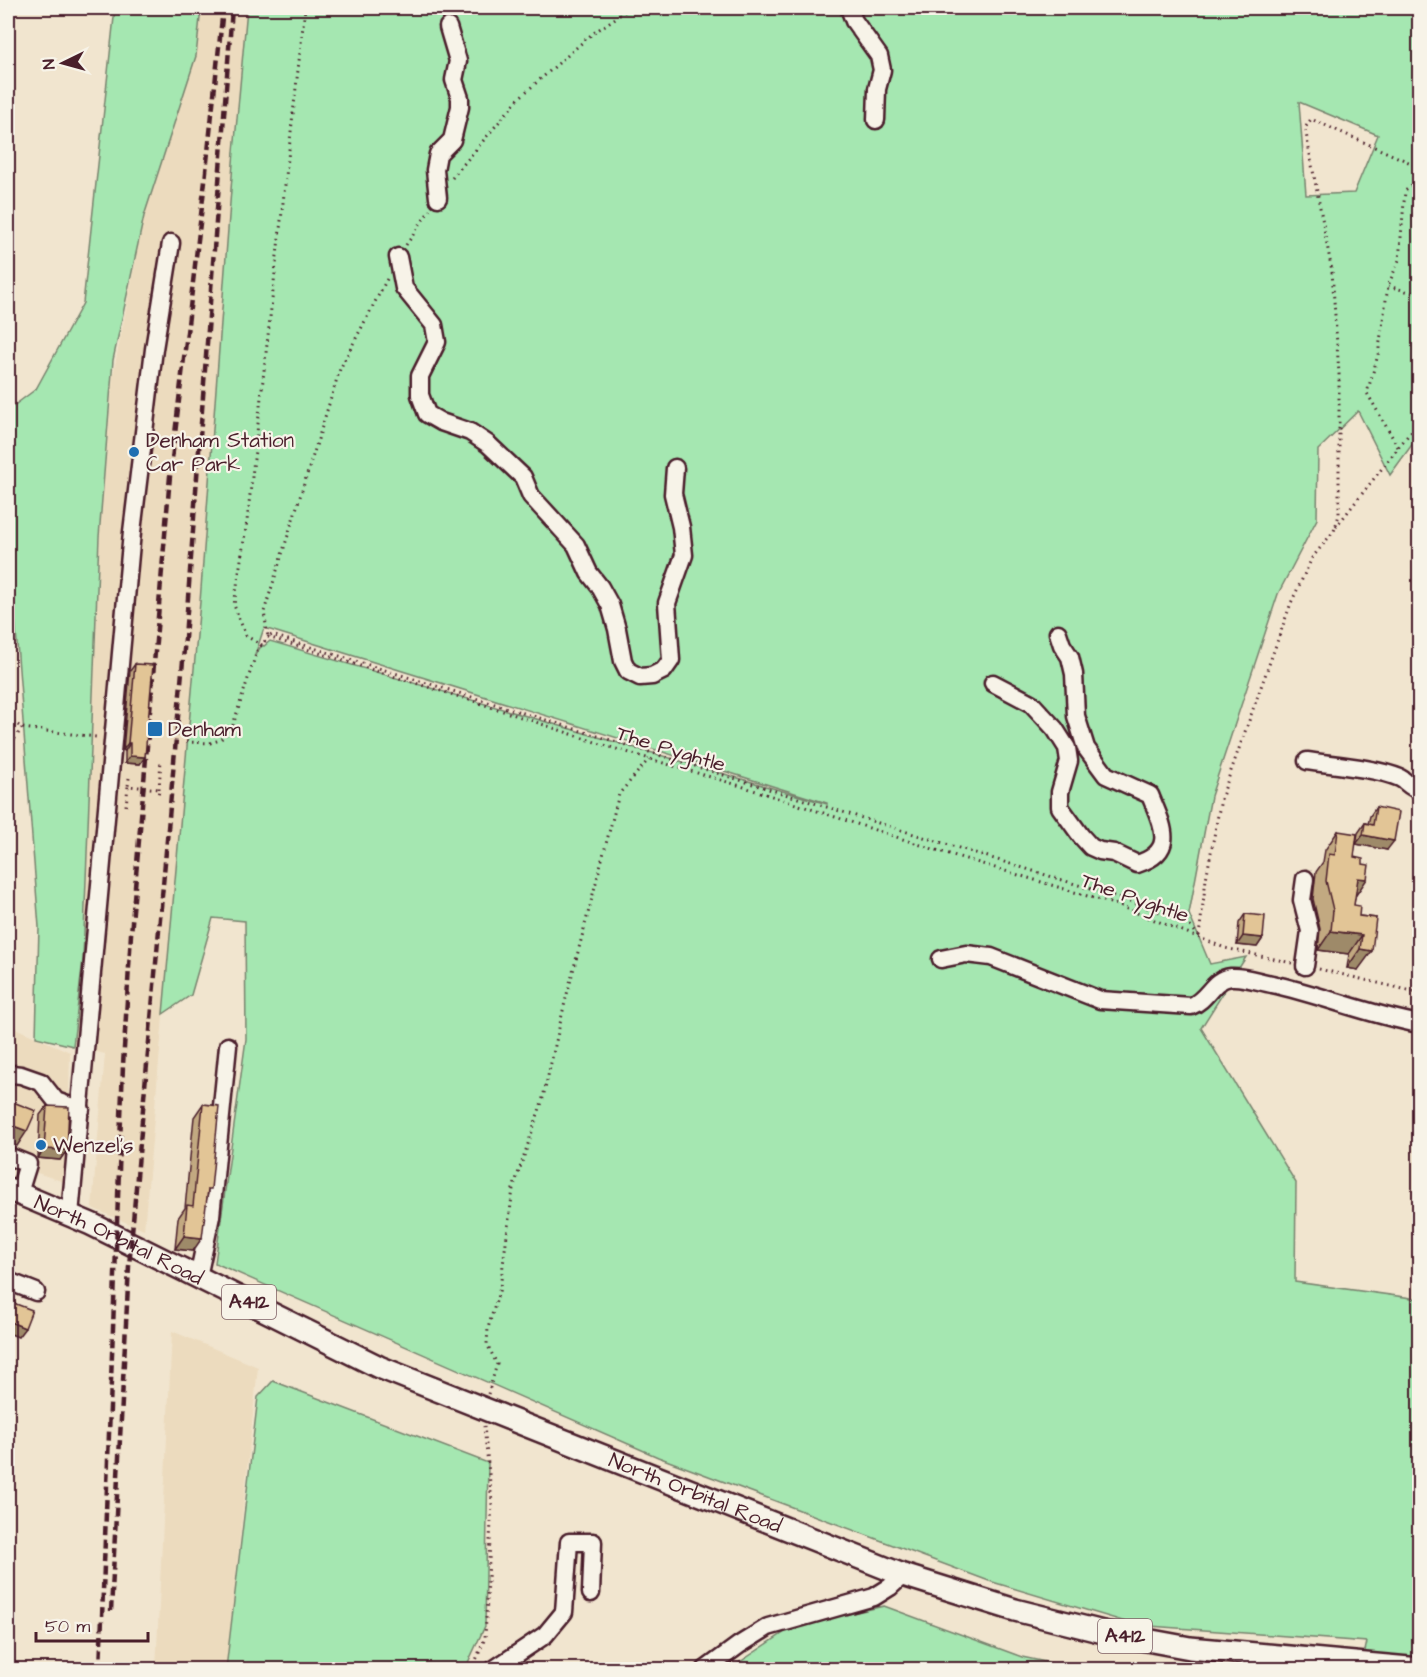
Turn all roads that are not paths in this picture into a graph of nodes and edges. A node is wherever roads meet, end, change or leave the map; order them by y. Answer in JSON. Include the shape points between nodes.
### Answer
{"nodes":[{"id":1,"x":849,"y":8,"type":"edge"},
{"id":2,"x":448,"y":27,"type":"dead end"},
{"id":3,"x":876,"y":120,"type":"dead end"},
{"id":4,"x":438,"y":198,"type":"dead end"},
{"id":5,"x":171,"y":243,"type":"dead end"},
{"id":6,"x":398,"y":257,"type":"dead end"},
{"id":7,"x":675,"y":468,"type":"dead end"},
{"id":8,"x":1058,"y":633,"type":"dead end"},
{"id":9,"x":993,"y":683,"type":"dead end"},
{"id":10,"x":1307,"y":760,"type":"dead end"},
{"id":11,"x":1419,"y":790,"type":"edge"},
{"id":12,"x":1305,"y":879,"type":"dead end"},
{"id":13,"x":941,"y":959,"type":"dead end"},
{"id":14,"x":1305,"y":966,"type":"dead end"},
{"id":15,"x":1419,"y":1024,"type":"edge"},
{"id":16,"x":228,"y":1046,"type":"dead end"},
{"id":17,"x":12,"y":1074,"type":"dead end"},
{"id":18,"x":81,"y":1110,"type":"junction"},
{"id":19,"x":8,"y":1156,"type":"edge"},
{"id":20,"x":13,"y":1191,"type":"edge"},
{"id":21,"x":70,"y":1215,"type":"junction"},
{"id":22,"x":198,"y":1277,"type":"junction"},
{"id":23,"x":8,"y":1281,"type":"edge"},
{"id":24,"x":36,"y":1292,"type":"dead end"},
{"id":25,"x":903,"y":1575,"type":"junction"},
{"id":26,"x":591,"y":1593,"type":"dead end"},
{"id":27,"x":1353,"y":1666,"type":"edge"},
{"id":28,"x":1419,"y":1669,"type":"edge"},
{"id":29,"x":494,"y":1670,"type":"edge"},
{"id":30,"x":705,"y":1670,"type":"edge"}],
"edges":[{"from":1,"to":3,"type":"street","via":[[879,56],[882,70]]},
{"from":2,"to":4,"type":"street","via":[[458,61],[454,80],[460,107],[452,140],[438,154]]},
{"from":5,"to":18,"type":"street","via":[[132,532]]},
{"from":6,"to":7,"type":"street","via":[[404,288],[434,325],[436,333],[437,342],[420,376],[420,394],[428,414],[470,432],[523,477],[531,496],[576,545],[610,605],[623,661],[628,671],[640,677],[664,670],[671,660],[667,603],[684,555],[673,494]]},
{"from":8,"to":9,"type":"street","via":[[1072,666],[1076,716],[1086,748],[1106,776],[1150,795],[1163,829],[1158,854],[1137,864],[1091,847],[1060,807],[1068,748],[1031,703]]},
{"from":10,"to":11,"type":"street","via":[[1402,779],[1410,788]]},
{"from":12,"to":14,"type":"street","via":[[1302,900],[1310,931]]},
{"from":13,"to":15,"type":"street","via":[[966,954],[991,957],[1100,1000],[1115,1002],[1191,1006],[1200,1003],[1217,983],[1231,977],[1300,990]]},
{"from":16,"to":22,"type":"street","via":[[211,1216]]},
{"from":17,"to":18,"type":"street","via":[[41,1082],[56,1101]]},
{"from":18,"to":21,"type":"street"},
{"from":19,"to":20,"type":"street","via":[[28,1164]]},
{"from":20,"to":21,"type":"main road","name":"North Orbital Road","number":"A412"},
{"from":21,"to":22,"type":"main road","name":"North Orbital Road","number":"A412"},
{"from":22,"to":25,"type":"main road","name":"North Orbital Road","number":"A412","via":[[379,1367]]},
{"from":23,"to":24,"type":"street"},
{"from":25,"to":27,"type":"main road","name":"North Orbital Road","number":"A412","via":[[1103,1632],[1190,1648]]},
{"from":25,"to":30,"type":"street","via":[[874,1597],[768,1628]]},
{"from":26,"to":29,"type":"street","via":[[593,1542],[569,1542],[564,1612],[545,1635]]},
{"from":27,"to":28,"type":"main road","name":"North Orbital Road","number":"A412"}]}
